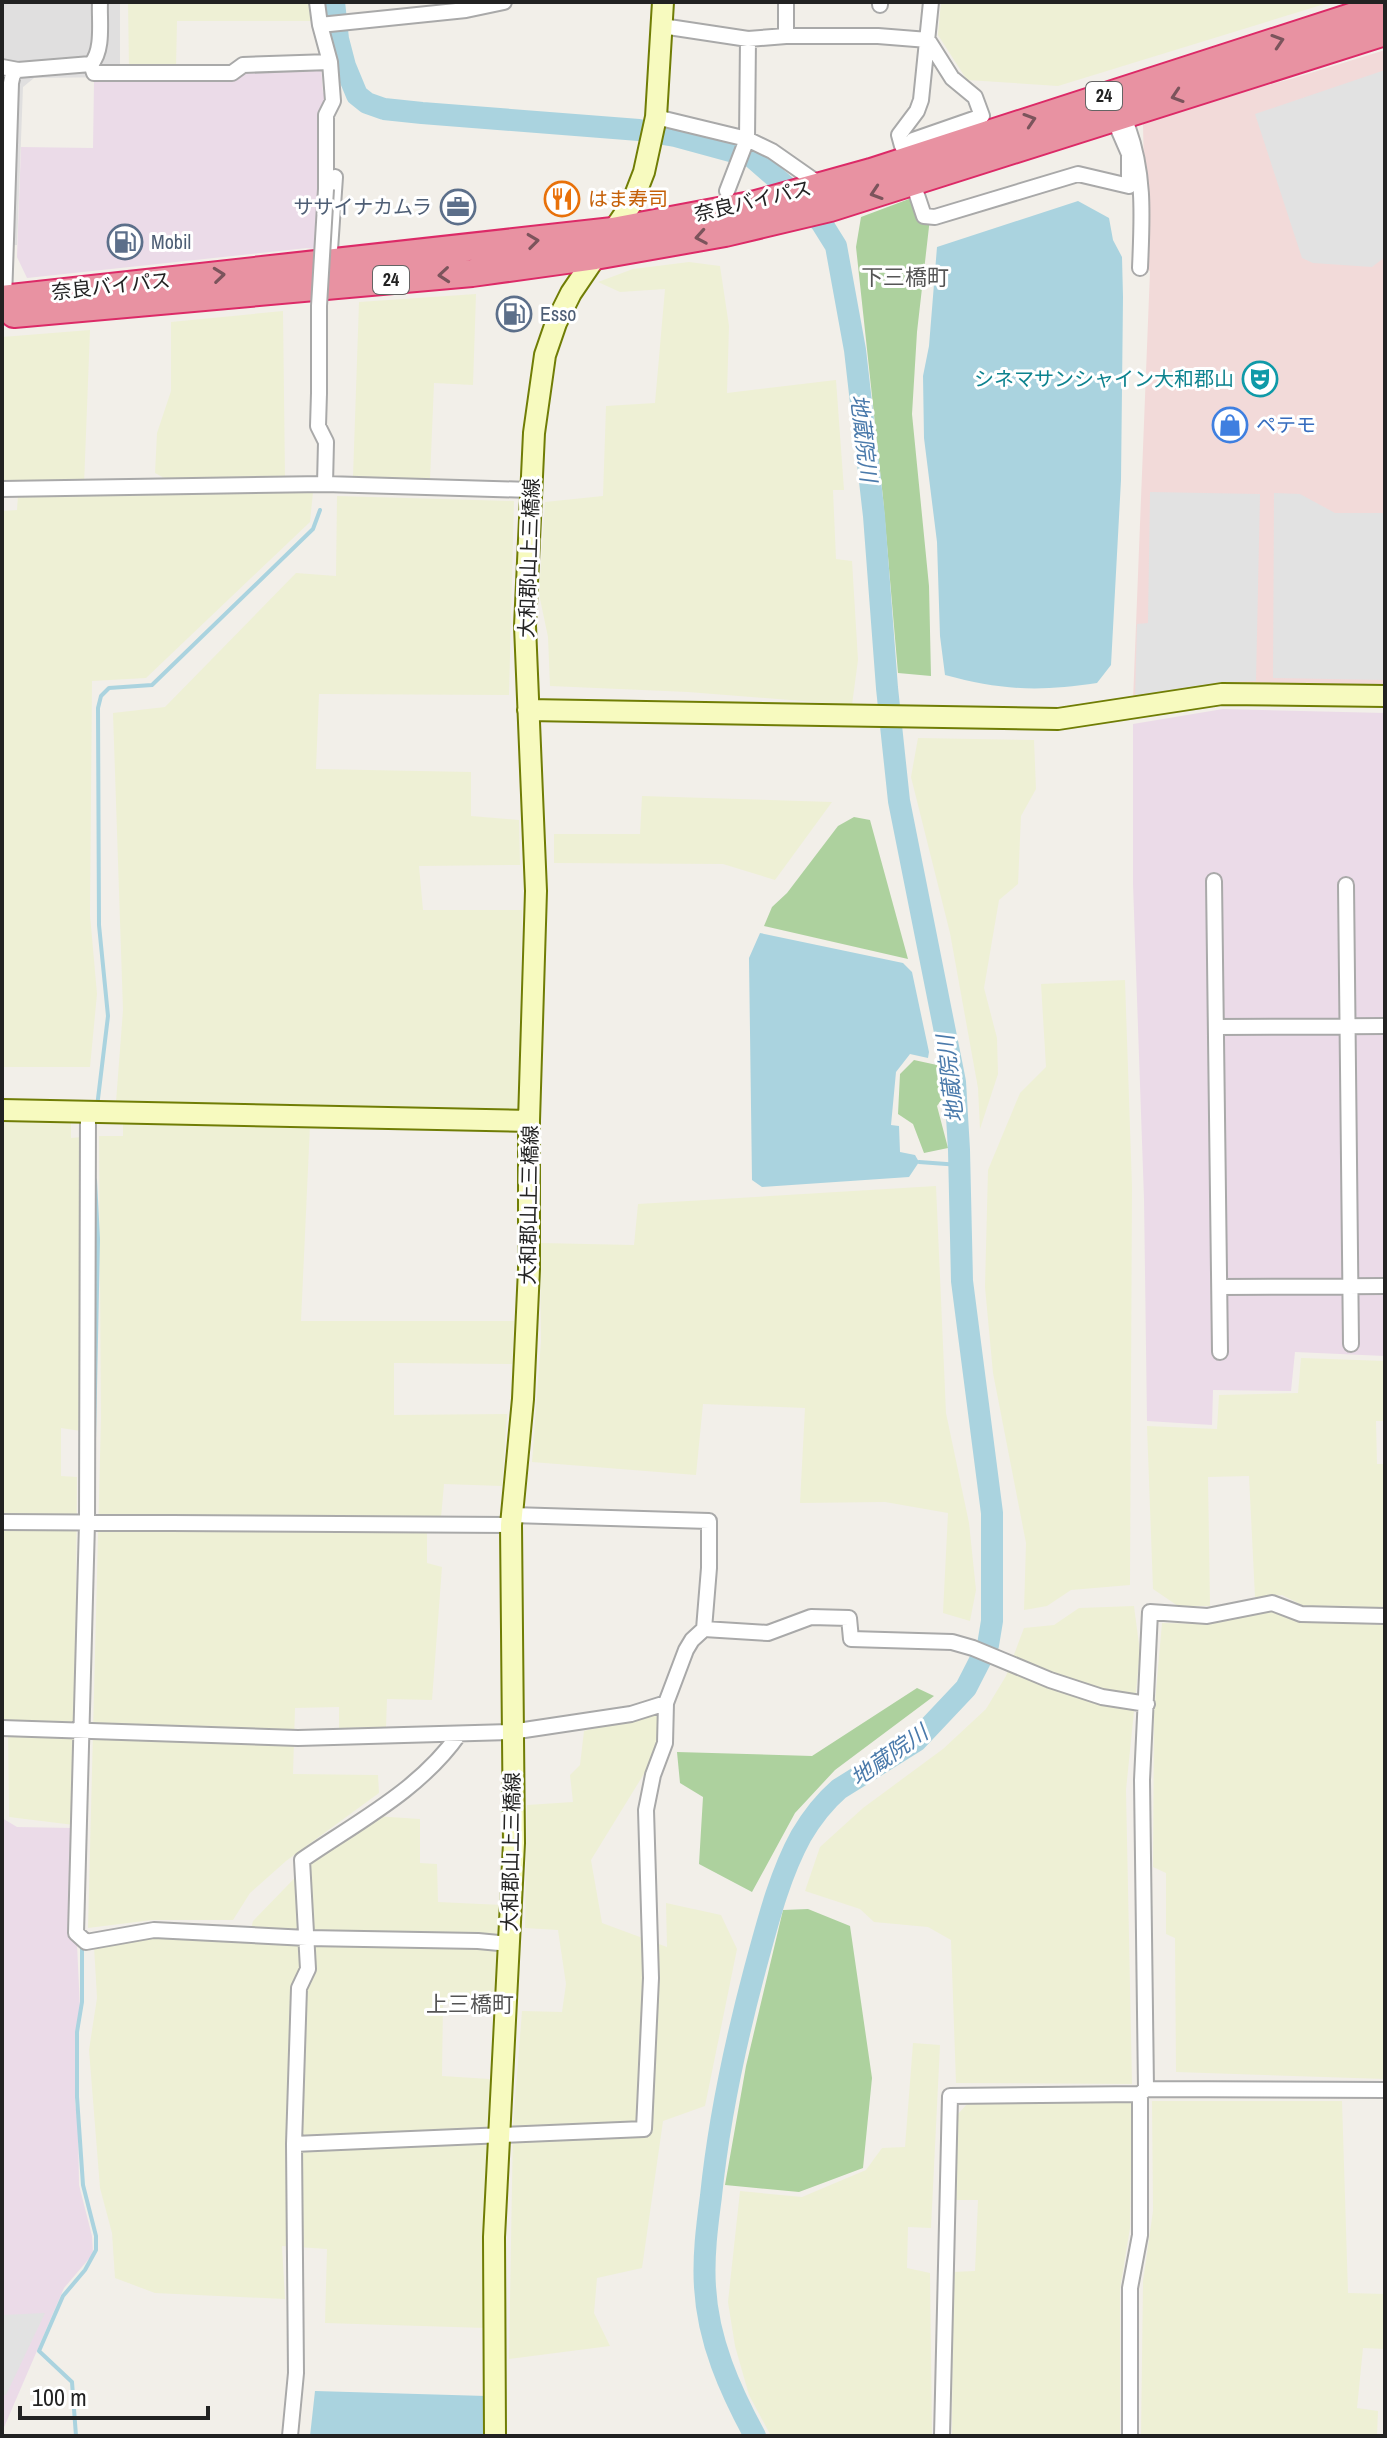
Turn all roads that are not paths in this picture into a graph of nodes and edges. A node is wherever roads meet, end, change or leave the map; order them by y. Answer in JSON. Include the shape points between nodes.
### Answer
{"nodes":[{"id":1,"x":100,"y":2,"type":"edge"},
{"id":2,"x":317,"y":2,"type":"edge"},
{"id":3,"x":503,"y":2,"type":"edge"},
{"id":4,"x":663,"y":2,"type":"edge"},
{"id":5,"x":786,"y":2,"type":"edge"},
{"id":6,"x":931,"y":2,"type":"edge"},
{"id":7,"x":1385,"y":6,"type":"edge"},
{"id":8,"x":322,"y":24,"type":"junction"},
{"id":9,"x":662,"y":26,"type":"junction"},
{"id":10,"x":1385,"y":32,"type":"edge"},
{"id":11,"x":786,"y":36,"type":"junction"},
{"id":12,"x":748,"y":39,"type":"junction"},
{"id":13,"x":928,"y":40,"type":"junction"},
{"id":14,"x":330,"y":62,"type":"junction"},
{"id":15,"x":91,"y":64,"type":"junction"},
{"id":16,"x":2,"y":67,"type":"edge"},
{"id":17,"x":18,"y":70,"type":"junction"},
{"id":18,"x":333,"y":101,"type":"junction"},
{"id":19,"x":656,"y":118,"type":"junction"},
{"id":20,"x":743,"y":149,"type":"junction"},
{"id":21,"x":910,"y":151,"type":"junction"},
{"id":22,"x":5,"y":154,"type":"edge"},
{"id":23,"x":727,"y":191,"type":"dead end"},
{"id":24,"x":821,"y":194,"type":"junction"},
{"id":25,"x":917,"y":195,"type":"dead end"},
{"id":26,"x":613,"y":231,"type":"junction"},
{"id":27,"x":4,"y":239,"type":"edge"},
{"id":28,"x":595,"y":256,"type":"junction"},
{"id":29,"x":329,"y":264,"type":"junction"},
{"id":30,"x":1140,"y":268,"type":"dead end"},
{"id":31,"x":3,"y":304,"type":"edge"},
{"id":32,"x":325,"y":484,"type":"junction"},
{"id":33,"x":2,"y":489,"type":"edge"},
{"id":34,"x":531,"y":490,"type":"junction"},
{"id":35,"x":1385,"y":696,"type":"edge"},
{"id":36,"x":528,"y":710,"type":"junction"},
{"id":37,"x":1214,"y":881,"type":"dead end"},
{"id":38,"x":1346,"y":885,"type":"dead end"},
{"id":39,"x":1385,"y":1026,"type":"edge"},
{"id":40,"x":1216,"y":1027,"type":"junction"},
{"id":41,"x":1349,"y":1027,"type":"junction"},
{"id":42,"x":2,"y":1110,"type":"edge"},
{"id":43,"x":96,"y":1112,"type":"junction"},
{"id":44,"x":529,"y":1121,"type":"junction"},
{"id":45,"x":1385,"y":1286,"type":"edge"},
{"id":46,"x":1220,"y":1287,"type":"junction"},
{"id":47,"x":1351,"y":1287,"type":"junction"},
{"id":48,"x":1351,"y":1344,"type":"dead end"},
{"id":49,"x":1220,"y":1352,"type":"dead end"},
{"id":50,"x":512,"y":1520,"type":"junction"},
{"id":51,"x":2,"y":1522,"type":"edge"},
{"id":52,"x":91,"y":1523,"type":"junction"},
{"id":53,"x":1385,"y":1616,"type":"edge"},
{"id":54,"x":704,"y":1629,"type":"junction"},
{"id":55,"x":666,"y":1703,"type":"junction"},
{"id":56,"x":1147,"y":1704,"type":"junction"},
{"id":57,"x":2,"y":1728,"type":"edge"},
{"id":58,"x":81,"y":1731,"type":"junction"},
{"id":59,"x":511,"y":1732,"type":"junction"},
{"id":60,"x":459,"y":1734,"type":"junction"},
{"id":61,"x":307,"y":1938,"type":"junction"},
{"id":62,"x":510,"y":1944,"type":"junction"},
{"id":63,"x":1385,"y":2090,"type":"edge"},
{"id":64,"x":1143,"y":2092,"type":"junction"},
{"id":65,"x":500,"y":2136,"type":"junction"},
{"id":66,"x":294,"y":2144,"type":"junction"},
{"id":67,"x":290,"y":2436,"type":"edge"},
{"id":68,"x":495,"y":2436,"type":"edge"},
{"id":69,"x":942,"y":2436,"type":"edge"},
{"id":70,"x":1130,"y":2436,"type":"edge"}],
"edges":[{"from":1,"to":15,"type":"street","via":[[97,58]]},
{"from":2,"to":8,"type":"street"},
{"from":3,"to":8,"type":"street"},
{"from":4,"to":9,"type":"main road","name":"大和郡山上三橋線"},
{"from":5,"to":11,"type":"street"},
{"from":6,"to":13,"type":"street"},
{"from":21,"to":7,"type":"highway","name":"奈良バイパス","number":"24","one_way":true},
{"from":8,"to":14,"type":"street"},
{"from":9,"to":12,"type":"street"},
{"from":9,"to":19,"type":"main road","name":"大和郡山上三橋線"},
{"from":10,"to":24,"type":"highway","name":"奈良バイパス","number":"24","one_way":true},
{"from":11,"to":12,"type":"street"},
{"from":11,"to":13,"type":"street"},
{"from":12,"to":20,"type":"street"},
{"from":13,"to":21,"type":"street","via":[[921,100],[899,135]]},
{"from":13,"to":21,"type":"street","via":[[952,78],[975,97],[982,116],[913,140]]},
{"from":14,"to":15,"type":"street","via":[[243,65],[232,73],[94,73]]},
{"from":14,"to":18,"type":"street"},
{"from":15,"to":17,"type":"street"},
{"from":16,"to":17,"type":"street"},
{"from":17,"to":22,"type":"street","via":[[11,83]]},
{"from":18,"to":29,"type":"street","via":[[335,188]]},
{"from":18,"to":32,"type":"street","bridge":true,"via":[[326,115],[319,306],[318,426],[326,442]]},
{"from":19,"to":20,"type":"street"},
{"from":19,"to":26,"type":"main road","name":"大和郡山上三橋線","via":[[632,203]]},
{"from":20,"to":23,"type":"street"},
{"from":20,"to":24,"type":"street","via":[[772,151]]},
{"from":21,"to":24,"type":"highway","name":"奈良バイパス","number":"24"},
{"from":22,"to":27,"type":"street"},
{"from":24,"to":26,"type":"highway","name":"奈良バイパス","number":"24"},
{"from":24,"to":28,"type":"highway","name":"奈良バイパス","number":"24","one_way":true,"via":[[777,221]]},
{"from":25,"to":30,"type":"street","via":[[924,216],[935,217],[1078,174],[1129,186],[1129,154],[1119,131],[1128,128],[1139,156]]},
{"from":26,"to":28,"type":"main road","name":"大和郡山上三橋線"},
{"from":29,"to":26,"type":"highway","name":"奈良バイパス","number":"24","one_way":true},
{"from":27,"to":31,"type":"street"},
{"from":28,"to":31,"type":"highway","name":"奈良バイパス","number":"24","one_way":true,"via":[[472,273]]},
{"from":28,"to":34,"type":"main road","name":"大和郡山上三橋線","via":[[571,293],[545,355]]},
{"from":31,"to":29,"type":"highway","name":"奈良バイパス","number":"24","one_way":true},
{"from":32,"to":33,"type":"street"},
{"from":32,"to":34,"type":"street"},
{"from":34,"to":36,"type":"main road","name":"大和郡山上三橋線","via":[[525,626]]},
{"from":35,"to":36,"type":"main road","via":[[1222,694],[1058,719]]},
{"from":36,"to":44,"type":"main road","name":"大和郡山上三橋線","via":[[536,891]]},
{"from":37,"to":40,"type":"street"},
{"from":38,"to":41,"type":"street"},
{"from":39,"to":41,"type":"street"},
{"from":40,"to":41,"type":"street"},
{"from":40,"to":46,"type":"street"},
{"from":41,"to":47,"type":"street"},
{"from":42,"to":43,"type":"main road"},
{"from":43,"to":44,"type":"main road"},
{"from":43,"to":52,"type":"street"},
{"from":44,"to":50,"type":"main road","name":"大和郡山上三橋線","via":[[529,1269]]},
{"from":45,"to":47,"type":"street"},
{"from":46,"to":47,"type":"street"},
{"from":46,"to":49,"type":"street"},
{"from":47,"to":48,"type":"street"},
{"from":50,"to":52,"type":"street"},
{"from":50,"to":54,"type":"street","via":[[709,1521]]},
{"from":50,"to":59,"type":"main road","name":"大和郡山上三橋線"},
{"from":51,"to":52,"type":"street"},
{"from":52,"to":58,"type":"street"},
{"from":53,"to":56,"type":"street","via":[[1301,1614],[1272,1603],[1207,1616],[1150,1612]]},
{"from":54,"to":55,"type":"street","via":[[686,1650]]},
{"from":54,"to":56,"type":"street","via":[[768,1633],[811,1617],[849,1618],[851,1639],[952,1642],[1102,1697]]},
{"from":55,"to":59,"type":"street","via":[[631,1714]]},
{"from":55,"to":65,"type":"street","via":[[665,1743],[646,1810],[651,1978],[644,2129]]},
{"from":56,"to":64,"type":"street","via":[[1142,1780]]},
{"from":57,"to":58,"type":"street"},
{"from":58,"to":60,"type":"street","via":[[298,1738]]},
{"from":58,"to":61,"type":"street","via":[[81,1938],[154,1930]]},
{"from":59,"to":60,"type":"street"},
{"from":59,"to":62,"type":"main road","name":"大和郡山上三橋線"},
{"from":60,"to":61,"type":"street","via":[[421,1779],[302,1860]]},
{"from":61,"to":62,"type":"street"},
{"from":61,"to":66,"type":"street","via":[[308,1969],[299,1988]]},
{"from":62,"to":65,"type":"main road","name":"大和郡山上三橋線"},
{"from":63,"to":64,"type":"street"},
{"from":64,"to":69,"type":"street","via":[[950,2096]]},
{"from":64,"to":70,"type":"street","via":[[1140,2235],[1130,2288]]},
{"from":65,"to":66,"type":"street"},
{"from":65,"to":68,"type":"main road","name":"大和郡山上三橋線","via":[[494,2237]]},
{"from":66,"to":67,"type":"street","via":[[296,2373]]}]}
